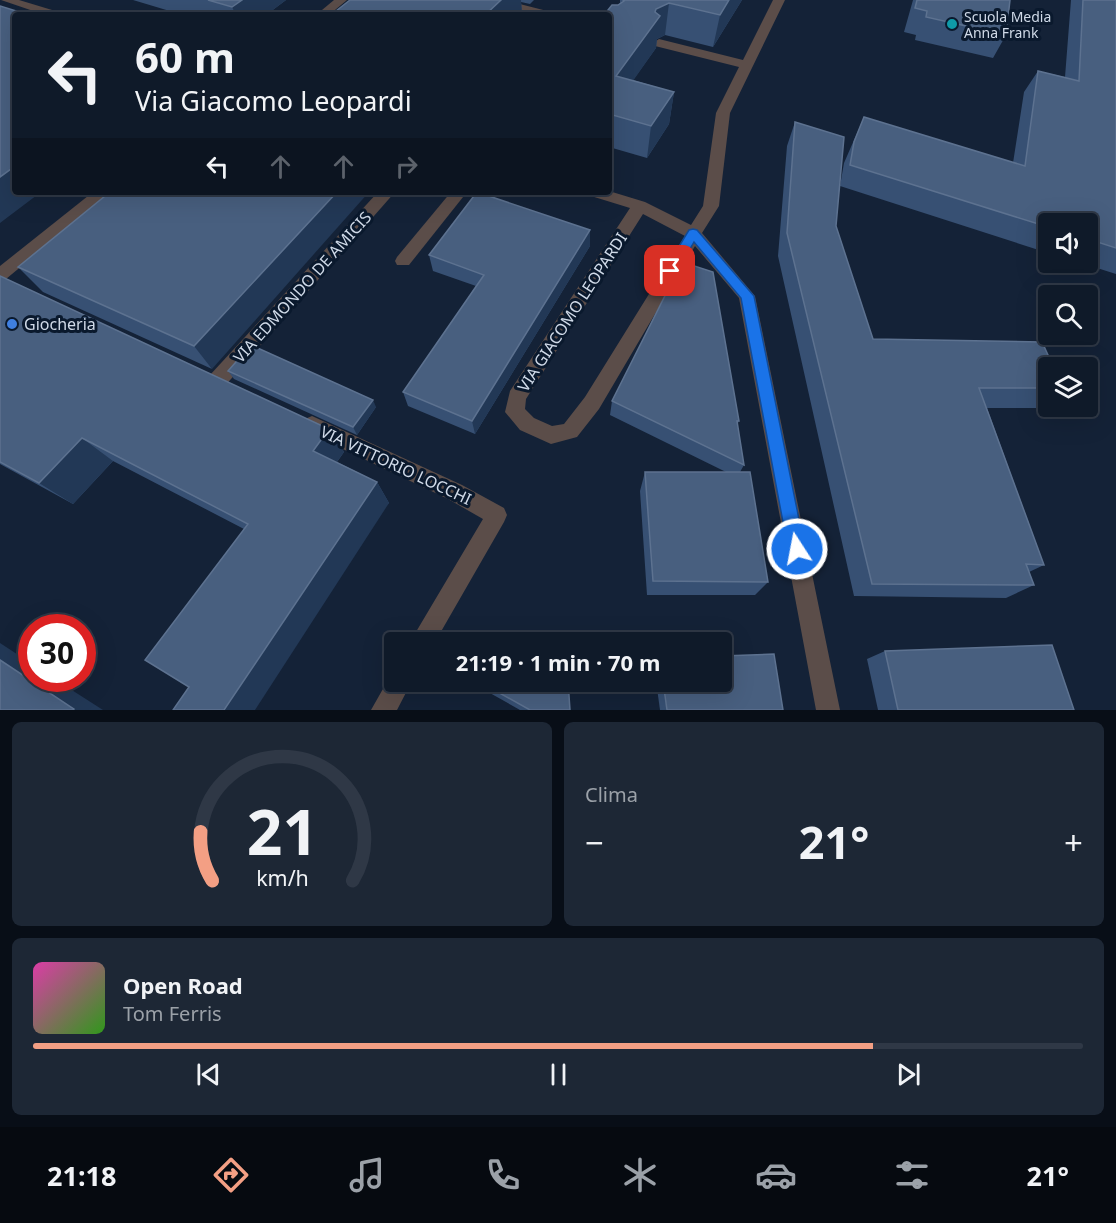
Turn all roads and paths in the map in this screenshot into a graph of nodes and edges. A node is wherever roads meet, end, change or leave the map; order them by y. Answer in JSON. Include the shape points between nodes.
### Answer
{"nodes":[{"id":1,"x":7,"y":0,"type":"edge"},
{"id":2,"x":341,"y":0,"type":"edge"},
{"id":3,"x":490,"y":0,"type":"edge"},
{"id":4,"x":779,"y":0,"type":"edge"},
{"id":5,"x":48,"y":12,"type":"edge"},
{"id":6,"x":326,"y":12,"type":"edge"},
{"id":7,"x":536,"y":12,"type":"edge"},
{"id":8,"x":659,"y":43,"type":"edge"},
{"id":9,"x":747,"y":65,"type":"junction"},
{"id":10,"x":99,"y":195,"type":"edge"},
{"id":11,"x":384,"y":195,"type":"edge"},
{"id":12,"x":457,"y":195,"type":"edge"},
{"id":13,"x":605,"y":195,"type":"edge"},
{"id":14,"x":640,"y":206,"type":"junction"},
{"id":15,"x":693,"y":233,"type":"junction"},
{"id":16,"x":403,"y":261,"type":"dead end"},
{"id":17,"x":0,"y":275,"type":"edge"},
{"id":18,"x":196,"y":371,"type":"edge"},
{"id":19,"x":217,"y":381,"type":"junction"},
{"id":20,"x":239,"y":391,"type":"edge"},
{"id":21,"x":293,"y":416,"type":"edge"},
{"id":22,"x":428,"y":632,"type":"edge"},
{"id":23,"x":394,"y":692,"type":"edge"},
{"id":24,"x":383,"y":710,"type":"edge"},
{"id":25,"x":828,"y":710,"type":"edge"}],
"edges":[{"from":1,"to":5,"type":"street"},
{"from":2,"to":6,"type":"street"},
{"from":3,"to":7,"type":"street"},
{"from":4,"to":9,"type":"street","name":"VIA GIACOMO LEOPARDI"},
{"from":8,"to":9,"type":"street"},
{"from":9,"to":15,"type":"street","name":"VIA GIACOMO LEOPARDI","via":[[723,113],[711,206]]},
{"from":10,"to":17,"type":"street"},
{"from":11,"to":19,"type":"street","name":"VIA EDMONDO DE AMICIS"},
{"from":12,"to":16,"type":"street"},
{"from":13,"to":14,"type":"street"},
{"from":14,"to":15,"type":"street"},
{"from":14,"to":15,"type":"street","name":"VIA GIACOMO LEOPARDI","via":[[517,397],[515,412],[527,424],[551,435],[570,431],[592,403]]},
{"from":15,"to":25,"type":"street","via":[[747,296]]},
{"from":18,"to":19,"type":"street"},
{"from":19,"to":20,"type":"street"},
{"from":21,"to":22,"type":"street","name":"VIA VITTORIO LOCCHI","via":[[497,515]]},
{"from":23,"to":24,"type":"street"}]}
